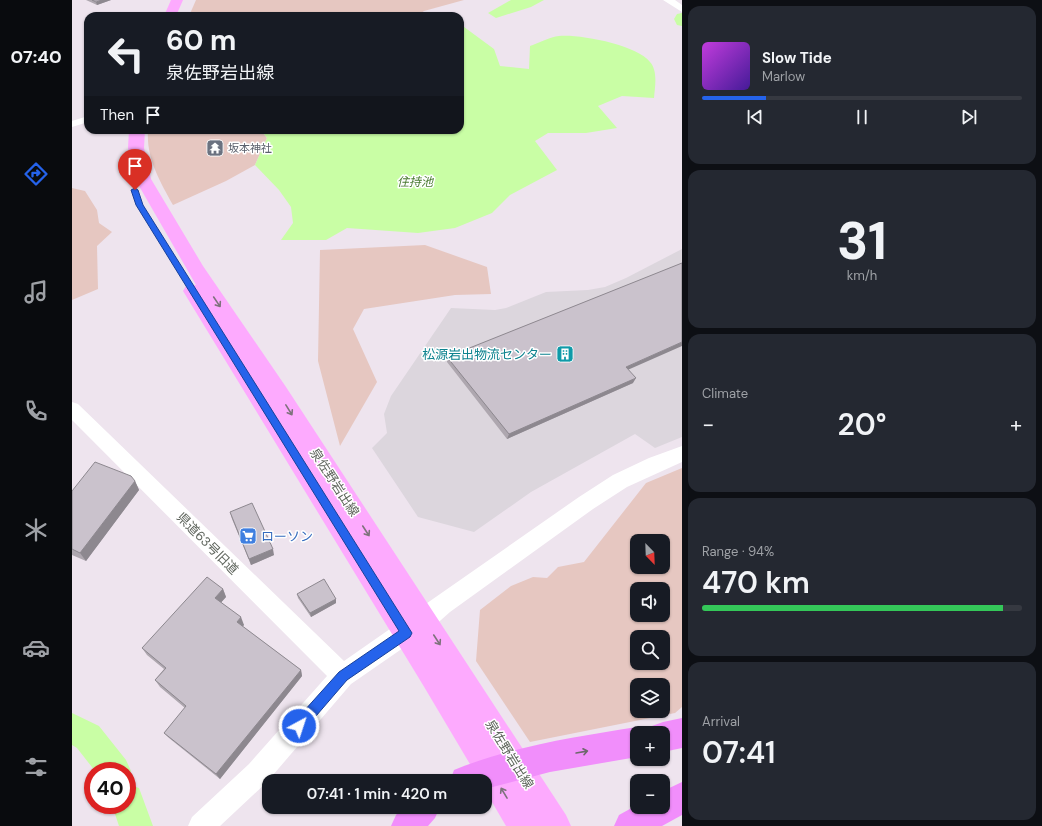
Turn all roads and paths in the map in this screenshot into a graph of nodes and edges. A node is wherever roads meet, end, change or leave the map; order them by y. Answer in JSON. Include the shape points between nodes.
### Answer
{"nodes":[{"id":1,"x":177,"y":0,"type":"edge"},
{"id":2,"x":187,"y":0,"type":"edge"},
{"id":3,"x":668,"y":0,"type":"edge"},
{"id":4,"x":682,"y":9,"type":"edge"},
{"id":5,"x":172,"y":12,"type":"edge"},
{"id":6,"x":182,"y":12,"type":"edge"},
{"id":7,"x":84,"y":120,"type":"edge"},
{"id":8,"x":72,"y":124,"type":"edge"},
{"id":9,"x":124,"y":134,"type":"edge"},
{"id":10,"x":137,"y":134,"type":"edge"},
{"id":11,"x":72,"y":409,"type":"edge"},
{"id":12,"x":682,"y":454,"type":"edge"},
{"id":13,"x":415,"y":627,"type":"junction"},
{"id":14,"x":343,"y":676,"type":"junction"},
{"id":15,"x":682,"y":733,"type":"edge"},
{"id":16,"x":670,"y":736,"type":"edge"},
{"id":17,"x":630,"y":743,"type":"edge"},
{"id":18,"x":481,"y":774,"type":"edge"},
{"id":19,"x":682,"y":798,"type":"edge"},
{"id":20,"x":418,"y":814,"type":"edge"},
{"id":21,"x":201,"y":826,"type":"edge"},
{"id":22,"x":407,"y":826,"type":"edge"},
{"id":23,"x":524,"y":826,"type":"edge"},
{"id":24,"x":555,"y":826,"type":"edge"},
{"id":25,"x":630,"y":826,"type":"edge"}],
"edges":[{"from":1,"to":5,"type":"main road"},
{"from":2,"to":6,"type":"main road"},
{"from":3,"to":4,"type":"street"},
{"from":7,"to":8,"type":"street"},
{"from":9,"to":13,"type":"main road","name":"泉佐野岩出線","via":[[126,162],[139,205]]},
{"from":10,"to":13,"type":"main road","name":"泉佐野岩出線","one_way":true,"via":[[136,148],[144,179],[152,197],[195,269],[278,393]]},
{"from":11,"to":14,"type":"street","name":"県道63号旧道"},
{"from":12,"to":13,"type":"street","via":[[620,482],[586,503]]},
{"from":13,"to":14,"type":"street"},
{"from":23,"to":13,"type":"main road","name":"泉佐野岩出線","one_way":true},
{"from":13,"to":24,"type":"main road","name":"泉佐野岩出線","one_way":true},
{"from":14,"to":21,"type":"street","via":[[258,773]]},
{"from":15,"to":16,"type":"highway"},
{"from":18,"to":17,"type":"highway","one_way":true,"via":[[544,758]]},
{"from":19,"to":25,"type":"highway"},
{"from":20,"to":22,"type":"highway"}]}
